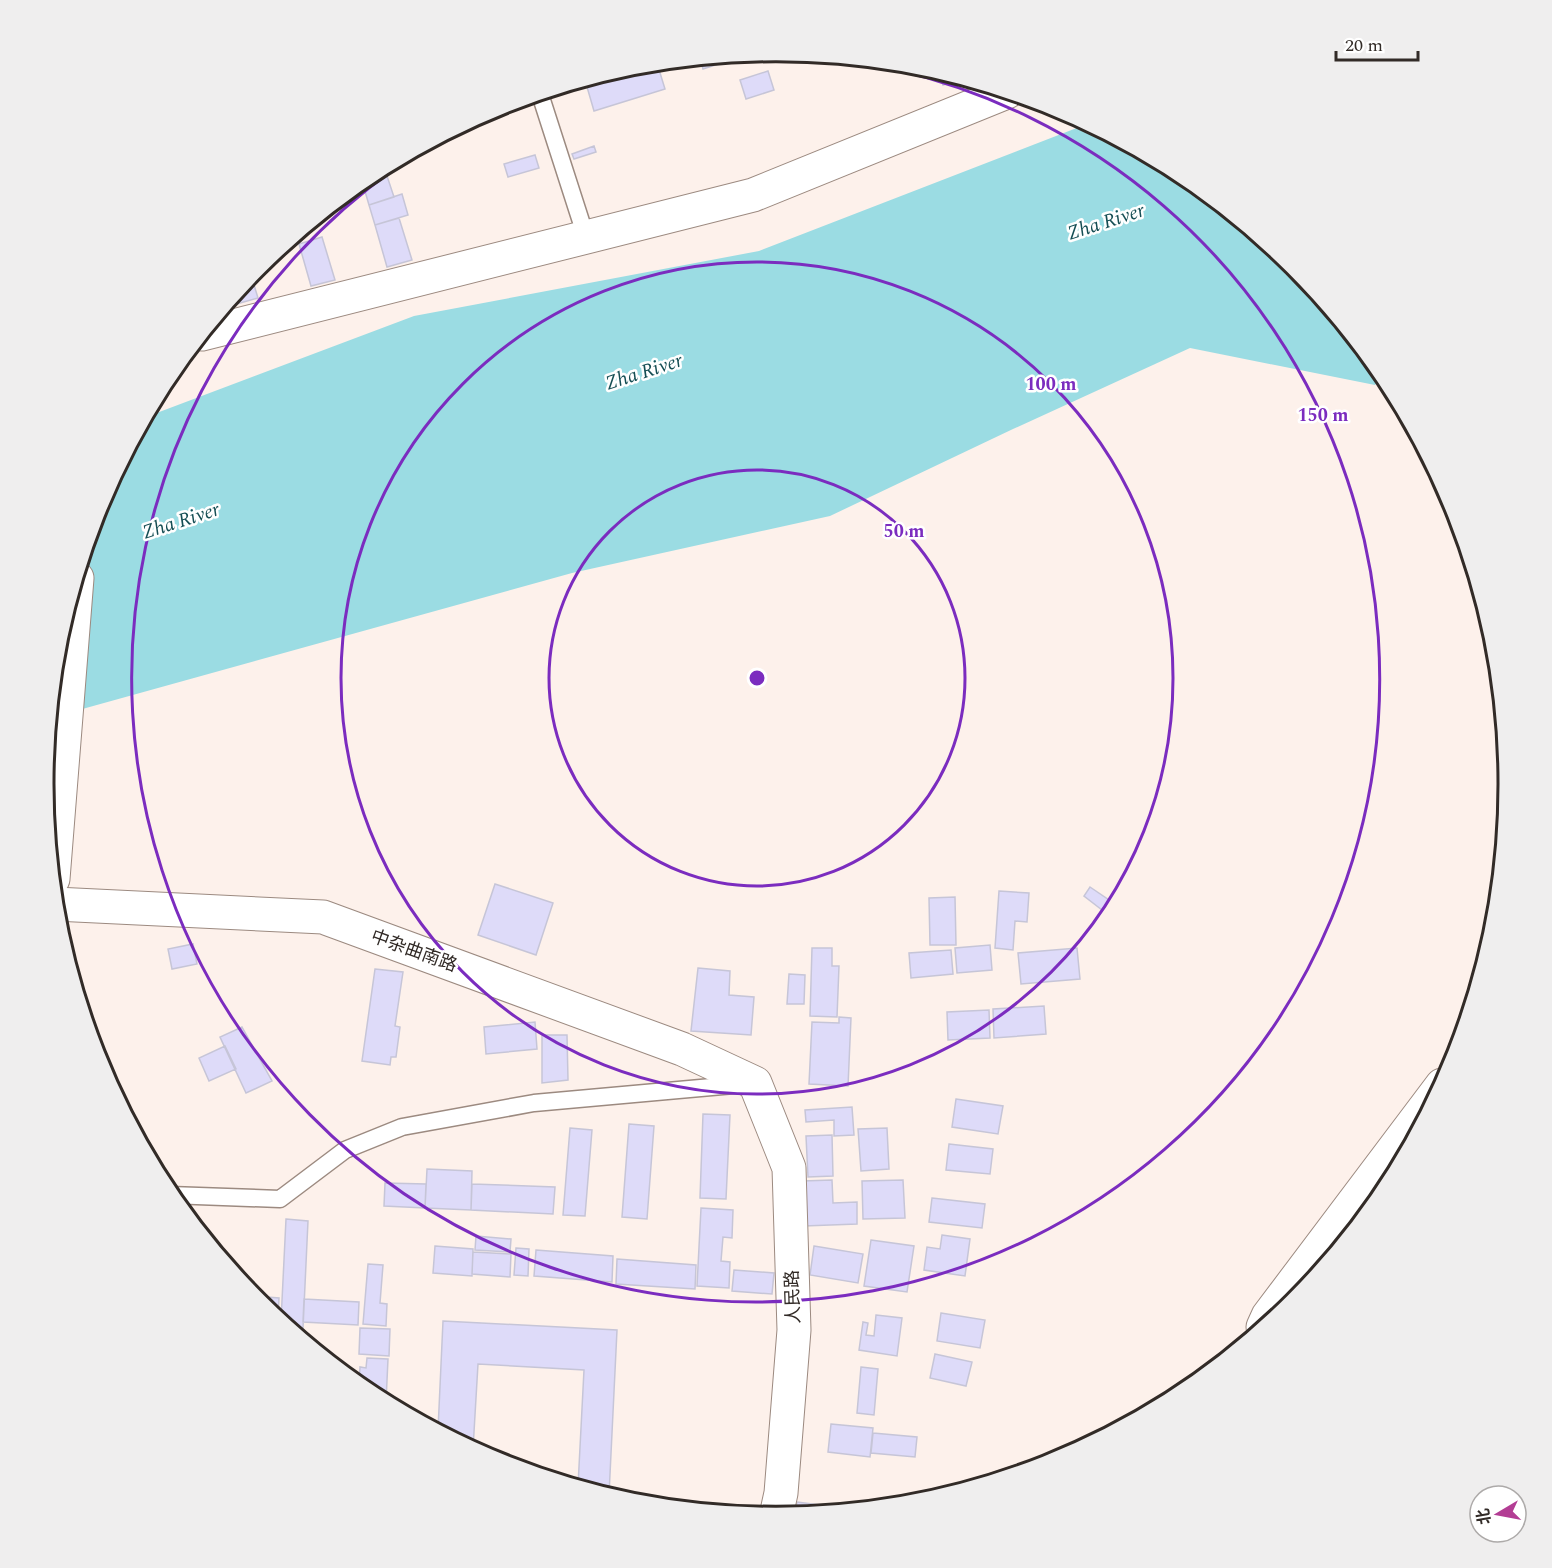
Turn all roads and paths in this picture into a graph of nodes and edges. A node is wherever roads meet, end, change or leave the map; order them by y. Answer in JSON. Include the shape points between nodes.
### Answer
{"nodes":[{"id":1,"x":996,"y":97,"type":"edge"},
{"id":2,"x":542,"y":101,"type":"edge"},
{"id":3,"x":586,"y":237,"type":"junction"},
{"id":4,"x":214,"y":331,"type":"edge"},
{"id":5,"x":74,"y":620,"type":"edge"},
{"id":6,"x":56,"y":832,"type":"edge"},
{"id":7,"x":65,"y":904,"type":"edge"},
{"id":8,"x":755,"y":1083,"type":"junction"},
{"id":9,"x":1412,"y":1125,"type":"edge"},
{"id":10,"x":183,"y":1195,"type":"edge"},
{"id":11,"x":1277,"y":1304,"type":"edge"},
{"id":12,"x":778,"y":1506,"type":"edge"}],
"edges":[{"from":1,"to":3,"type":"street","via":[[753,195]]},
{"from":2,"to":3,"type":"lane"},
{"from":3,"to":4,"type":"street"},
{"from":5,"to":6,"type":"street"},
{"from":7,"to":8,"type":"street","name":"中杂曲南路","via":[[323,917],[682,1049]]},
{"from":8,"to":10,"type":"lane","via":[[534,1103],[402,1127],[345,1150],[280,1199]]},
{"from":8,"to":12,"type":"street","name":"人民路","via":[[789,1168],[794,1330]]},
{"from":9,"to":11,"type":"street"}]}
